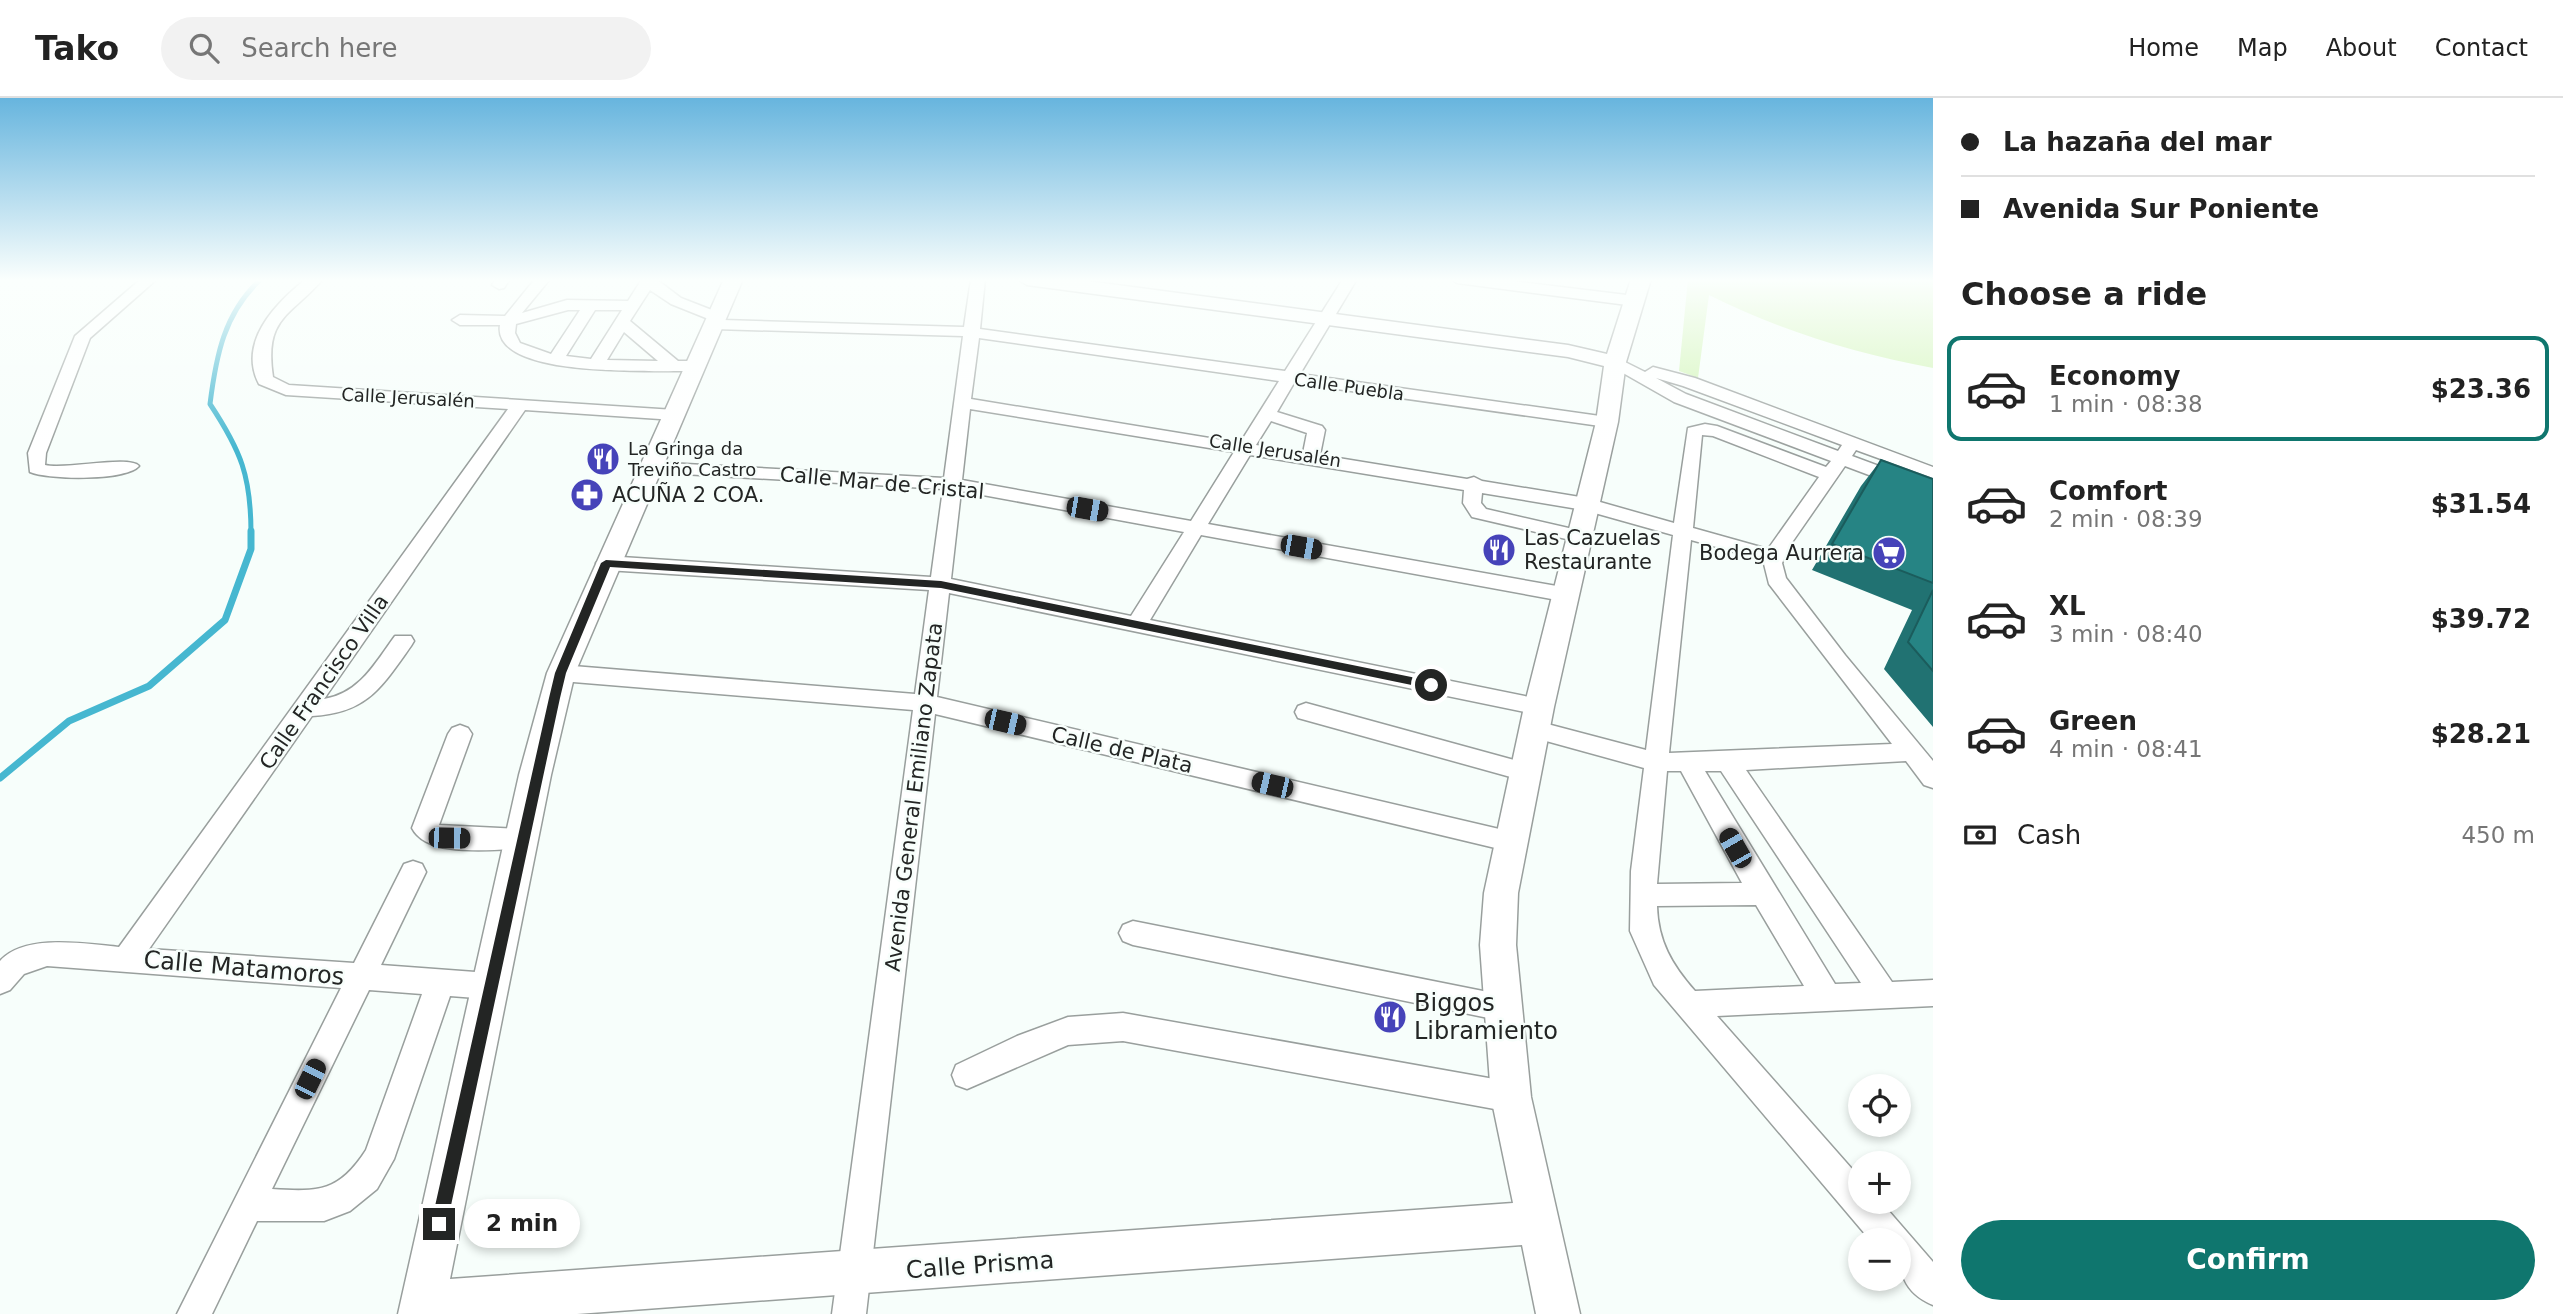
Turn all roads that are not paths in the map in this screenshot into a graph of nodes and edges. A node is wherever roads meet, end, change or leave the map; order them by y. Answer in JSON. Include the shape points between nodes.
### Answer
{"nodes":[{"id":1,"x":84,"y":336,"type":"edge"},
{"id":2,"x":266,"y":336,"type":"edge"},
{"id":3,"x":507,"y":336,"type":"edge"},
{"id":4,"x":571,"y":336,"type":"edge"},
{"id":5,"x":615,"y":336,"type":"edge"},
{"id":6,"x":643,"y":336,"type":"edge"},
{"id":7,"x":705,"y":336,"type":"edge"},
{"id":8,"x":971,"y":336,"type":"edge"},
{"id":9,"x":996,"y":336,"type":"edge"},
{"id":10,"x":1316,"y":336,"type":"edge"},
{"id":11,"x":1456,"y":336,"type":"edge"},
{"id":12,"x":1623,"y":336,"type":"edge"},
{"id":13,"x":555,"y":361,"type":"junction"},
{"id":14,"x":1615,"y":362,"type":"junction"},
{"id":15,"x":597,"y":363,"type":"junction"},
{"id":16,"x":685,"y":365,"type":"junction"},
{"id":17,"x":1289,"y":379,"type":"junction"},
{"id":18,"x":962,"y":402,"type":"junction"},
{"id":19,"x":520,"y":405,"type":"junction"},
{"id":20,"x":1267,"y":414,"type":"junction"},
{"id":21,"x":675,"y":415,"type":"junction"},
{"id":22,"x":1607,"y":422,"type":"junction"},
{"id":23,"x":1246,"y":447,"type":"junction"},
{"id":24,"x":1311,"y":457,"type":"junction"},
{"id":25,"x":1841,"y":459,"type":"junction"},
{"id":26,"x":130,"y":466,"type":"dead end"},
{"id":27,"x":649,"y":467,"type":"junction"},
{"id":28,"x":1933,"y":473,"type":"edge"},
{"id":29,"x":1474,"y":483,"type":"junction"},
{"id":30,"x":952,"y":484,"type":"junction"},
{"id":31,"x":1933,"y":493,"type":"edge"},
{"id":32,"x":1587,"y":504,"type":"junction"},
{"id":33,"x":1195,"y":528,"type":"junction"},
{"id":34,"x":1683,"y":533,"type":"junction"},
{"id":35,"x":1579,"y":536,"type":"junction"},
{"id":36,"x":1774,"y":557,"type":"junction"},
{"id":37,"x":606,"y":563,"type":"junction"},
{"id":38,"x":941,"y":584,"type":"junction"},
{"id":39,"x":1568,"y":595,"type":"junction"},
{"id":40,"x":1136,"y":625,"type":"junction"},
{"id":41,"x":403,"y":642,"type":"dead end"},
{"id":42,"x":561,"y":673,"type":"junction"},
{"id":43,"x":925,"y":704,"type":"junction"},
{"id":44,"x":305,"y":708,"type":"junction"},
{"id":45,"x":1306,"y":712,"type":"dead end"},
{"id":46,"x":1537,"y":718,"type":"junction"},
{"id":47,"x":460,"y":734,"type":"dead end"},
{"id":48,"x":1912,"y":752,"type":"junction"},
{"id":49,"x":1657,"y":762,"type":"junction"},
{"id":50,"x":1728,"y":762,"type":"junction"},
{"id":51,"x":1688,"y":763,"type":"junction"},
{"id":52,"x":1525,"y":772,"type":"junction"},
{"id":53,"x":1933,"y":778,"type":"edge"},
{"id":54,"x":522,"y":839,"type":"junction"},
{"id":55,"x":1512,"y":842,"type":"junction"},
{"id":56,"x":413,"y":872,"type":"dead end"},
{"id":57,"x":1763,"y":894,"type":"junction"},
{"id":58,"x":1643,"y":895,"type":"junction"},
{"id":59,"x":1133,"y":933,"type":"dead end"},
{"id":60,"x":127,"y":958,"type":"junction"},
{"id":61,"x":2,"y":978,"type":"edge"},
{"id":62,"x":360,"y":978,"type":"junction"},
{"id":63,"x":440,"y":983,"type":"junction"},
{"id":64,"x":489,"y":986,"type":"junction"},
{"id":65,"x":1933,"y":993,"type":"edge"},
{"id":66,"x":1886,"y":996,"type":"junction"},
{"id":67,"x":1828,"y":999,"type":"junction"},
{"id":68,"x":1688,"y":1004,"type":"junction"},
{"id":69,"x":1503,"y":1008,"type":"junction"},
{"id":70,"x":967,"y":1075,"type":"dead end"},
{"id":71,"x":1511,"y":1097,"type":"junction"},
{"id":72,"x":1848,"y":1188,"type":"edge"},
{"id":73,"x":249,"y":1204,"type":"junction"},
{"id":74,"x":1870,"y":1214,"type":"edge"},
{"id":75,"x":1537,"y":1223,"type":"junction"},
{"id":76,"x":1882,"y":1228,"type":"edge"},
{"id":77,"x":1911,"y":1262,"type":"edge"},
{"id":78,"x":1933,"y":1288,"type":"edge"},
{"id":79,"x":852,"y":1294,"type":"edge"},
{"id":80,"x":421,"y":1309,"type":"edge"},
{"id":81,"x":194,"y":1314,"type":"edge"},
{"id":82,"x":1558,"y":1314,"type":"edge"}],
"edges":[{"from":1,"to":26,"type":"street","via":[[37,453],[36,468],[58,472]]},
{"from":2,"to":19,"type":"street","name":"Calle Jerusalén","via":[[261,359],[265,380],[286,390]]},
{"from":3,"to":13,"type":"street","via":[[517,351]]},
{"from":4,"to":13,"type":"street"},
{"from":5,"to":15,"type":"street"},
{"from":6,"to":16,"type":"lane"},
{"from":7,"to":16,"type":"main road"},
{"from":8,"to":18,"type":"street","name":"Avenida General Emiliano Zapata"},
{"from":9,"to":17,"type":"street","name":"Calle Puebla"},
{"from":10,"to":17,"type":"street"},
{"from":11,"to":14,"type":"main road"},
{"from":12,"to":14,"type":"main road"},
{"from":13,"to":15,"type":"street"},
{"from":14,"to":22,"type":"main road"},
{"from":14,"to":25,"type":"street","via":[[1680,398]]},
{"from":15,"to":16,"type":"street"},
{"from":16,"to":21,"type":"main road"},
{"from":17,"to":20,"type":"street"},
{"from":17,"to":22,"type":"street","name":"Calle Puebla"},
{"from":18,"to":23,"type":"street","name":"Calle Jerusalén"},
{"from":18,"to":30,"type":"street","name":"Avenida General Emiliano Zapata"},
{"from":19,"to":21,"type":"street","name":"Calle Jerusalén"},
{"from":19,"to":44,"type":"street","name":"Calle Francisco Villa"},
{"from":20,"to":23,"type":"street"},
{"from":20,"to":24,"type":"street","via":[[1316,430]]},
{"from":21,"to":27,"type":"main road"},
{"from":22,"to":32,"type":"main road"},
{"from":23,"to":24,"type":"street","name":"Calle Jerusalén"},
{"from":23,"to":33,"type":"street"},
{"from":24,"to":29,"type":"street","name":"Calle Jerusalén"},
{"from":25,"to":28,"type":"street"},
{"from":25,"to":31,"type":"street"},
{"from":25,"to":34,"type":"street","via":[[1698,430]]},
{"from":25,"to":36,"type":"street"},
{"from":27,"to":30,"type":"street","name":"Calle Mar de Cristal"},
{"from":27,"to":37,"type":"main road"},
{"from":29,"to":32,"type":"street","name":"Calle Jerusalén"},
{"from":29,"to":35,"type":"street","via":[[1472,503],[1479,513]]},
{"from":30,"to":33,"type":"street","name":"Calle Mar de Cristal"},
{"from":30,"to":38,"type":"street","name":"Avenida General Emiliano Zapata"},
{"from":32,"to":34,"type":"street","name":"Calle Jerusalén"},
{"from":32,"to":35,"type":"main road"},
{"from":33,"to":39,"type":"street","name":"Calle Mar de Cristal"},
{"from":33,"to":40,"type":"street"},
{"from":34,"to":36,"type":"street","name":"Calle Jerusalén"},
{"from":34,"to":49,"type":"street"},
{"from":35,"to":39,"type":"main road"},
{"from":36,"to":48,"type":"street","via":[[1776,579]]},
{"from":37,"to":38,"type":"street"},
{"from":37,"to":42,"type":"main road"},
{"from":38,"to":40,"type":"street"},
{"from":38,"to":43,"type":"street","name":"Avenida General Emiliano Zapata"},
{"from":39,"to":46,"type":"main road"},
{"from":40,"to":46,"type":"street"},
{"from":41,"to":44,"type":"street","via":[[352,702]]},
{"from":42,"to":43,"type":"street","name":"Calle de Plata"},
{"from":42,"to":54,"type":"main road"},
{"from":43,"to":55,"type":"street","name":"Calle de Plata"},
{"from":43,"to":79,"type":"street","name":"Avenida General Emiliano Zapata"},
{"from":44,"to":60,"type":"street","name":"Calle Francisco Villa"},
{"from":45,"to":52,"type":"street"},
{"from":46,"to":49,"type":"street"},
{"from":46,"to":52,"type":"main road"},
{"from":47,"to":54,"type":"street","via":[[425,828],[436,836]]},
{"from":48,"to":50,"type":"street"},
{"from":48,"to":53,"type":"street"},
{"from":49,"to":51,"type":"street"},
{"from":49,"to":58,"type":"street"},
{"from":50,"to":51,"type":"street"},
{"from":50,"to":66,"type":"street"},
{"from":51,"to":57,"type":"street"},
{"from":52,"to":55,"type":"main road"},
{"from":54,"to":64,"type":"main road"},
{"from":55,"to":69,"type":"main road","via":[[1501,893],[1498,945]]},
{"from":56,"to":62,"type":"street"},
{"from":57,"to":58,"type":"street"},
{"from":57,"to":67,"type":"street"},
{"from":58,"to":68,"type":"street","via":[[1647,943],[1664,976]]},
{"from":59,"to":69,"type":"street"},
{"from":60,"to":61,"type":"street","name":"Calle Matamoros","via":[[47,954],[28,958]]},
{"from":60,"to":62,"type":"street","name":"Calle Matamoros"},
{"from":62,"to":63,"type":"street","name":"Calle Matamoros"},
{"from":62,"to":73,"type":"street"},
{"from":63,"to":64,"type":"street","name":"Calle Matamoros"},
{"from":63,"to":73,"type":"lane","via":[[367,1182],[333,1204]]},
{"from":64,"to":80,"type":"main road"},
{"from":65,"to":66,"type":"street"},
{"from":66,"to":67,"type":"lane"},
{"from":67,"to":68,"type":"lane"},
{"from":68,"to":72,"type":"street"},
{"from":69,"to":71,"type":"main road"},
{"from":70,"to":71,"type":"street","via":[[1068,1031],[1123,1027]]},
{"from":71,"to":75,"type":"main road"},
{"from":73,"to":81,"type":"street"},
{"from":74,"to":76,"type":"street"},
{"from":75,"to":79,"type":"main road","name":"Calle Prisma"},
{"from":75,"to":82,"type":"main road"},
{"from":77,"to":78,"type":"street"},
{"from":79,"to":80,"type":"main road","name":"Calle Prisma"}]}
